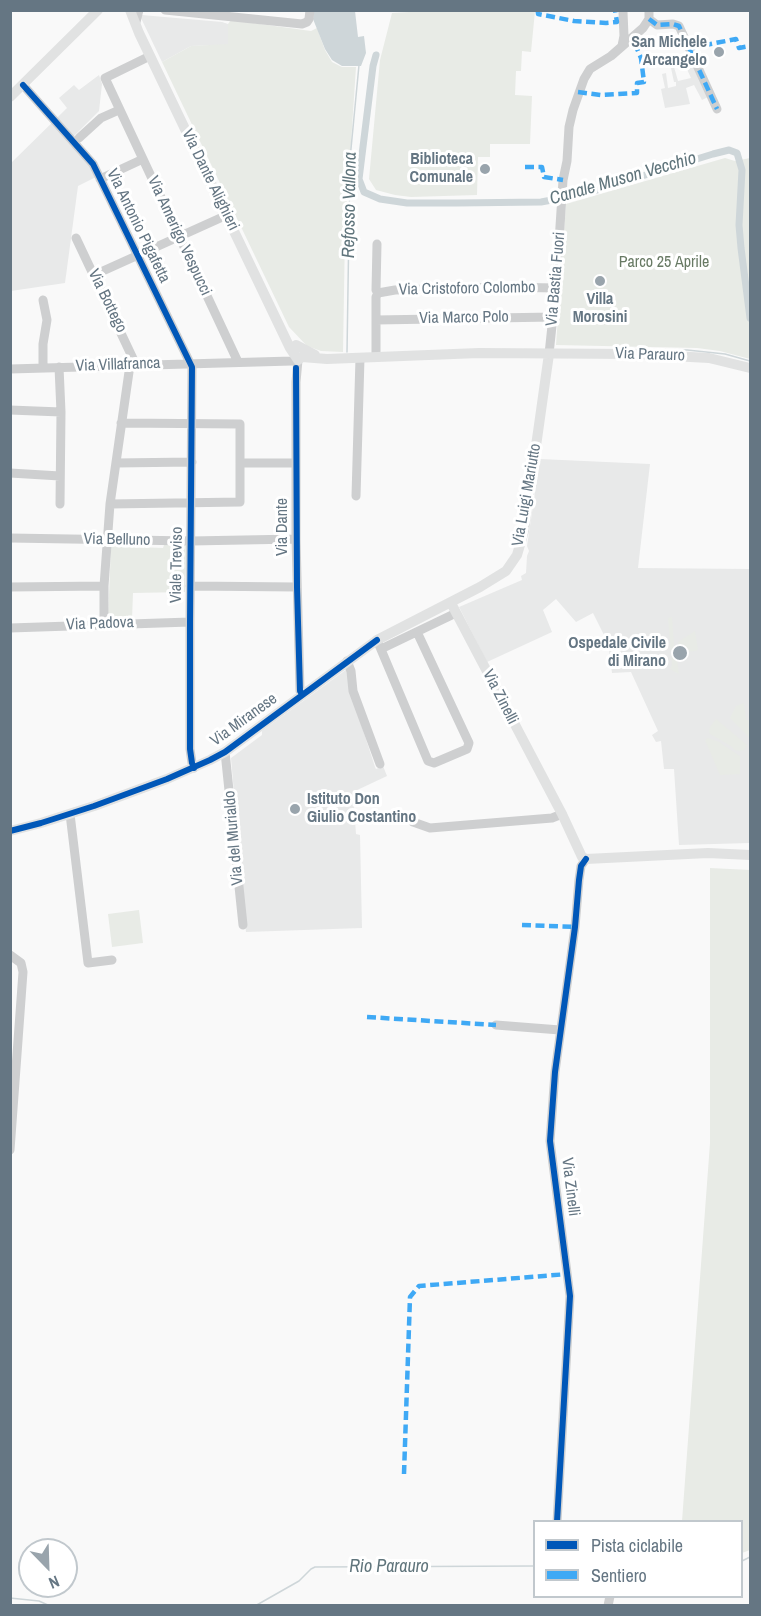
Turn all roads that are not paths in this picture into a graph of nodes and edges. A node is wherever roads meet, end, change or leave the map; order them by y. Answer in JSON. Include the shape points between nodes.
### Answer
{"nodes":[{"id":1,"x":98,"y":10,"type":"edge"},
{"id":2,"x":105,"y":10,"type":"edge"},
{"id":3,"x":124,"y":10,"type":"edge"},
{"id":4,"x":130,"y":10,"type":"edge"},
{"id":5,"x":139,"y":10,"type":"edge"},
{"id":6,"x":165,"y":10,"type":"edge"},
{"id":7,"x":622,"y":11,"type":"edge"},
{"id":8,"x":310,"y":15,"type":"edge"},
{"id":9,"x":648,"y":18,"type":"edge"},
{"id":10,"x":136,"y":22,"type":"junction"},
{"id":11,"x":627,"y":22,"type":"junction"},
{"id":12,"x":140,"y":33,"type":"junction"},
{"id":13,"x":632,"y":37,"type":"junction"},
{"id":14,"x":65,"y":44,"type":"junction"},
{"id":15,"x":622,"y":46,"type":"junction"},
{"id":16,"x":150,"y":56,"type":"junction"},
{"id":17,"x":23,"y":85,"type":"junction"},
{"id":18,"x":10,"y":97,"type":"edge"},
{"id":19,"x":717,"y":109,"type":"dead end"},
{"id":20,"x":119,"y":110,"type":"junction"},
{"id":21,"x":79,"y":138,"type":"dead end"},
{"id":22,"x":142,"y":159,"type":"junction"},
{"id":23,"x":100,"y":179,"type":"junction"},
{"id":24,"x":227,"y":215,"type":"junction"},
{"id":25,"x":178,"y":237,"type":"junction"},
{"id":26,"x":76,"y":238,"type":"dead end"},
{"id":27,"x":377,"y":244,"type":"dead end"},
{"id":28,"x":137,"y":255,"type":"junction"},
{"id":29,"x":94,"y":275,"type":"junction"},
{"id":30,"x":556,"y":288,"type":"junction"},
{"id":31,"x":378,"y":293,"type":"junction"},
{"id":32,"x":44,"y":300,"type":"dead end"},
{"id":33,"x":553,"y":317,"type":"junction"},
{"id":34,"x":376,"y":320,"type":"junction"},
{"id":35,"x":281,"y":327,"type":"junction"},
{"id":36,"x":296,"y":345,"type":"junction"},
{"id":37,"x":549,"y":354,"type":"junction"},
{"id":38,"x":376,"y":357,"type":"junction"},
{"id":39,"x":360,"y":358,"type":"junction"},
{"id":40,"x":327,"y":359,"type":"junction"},
{"id":41,"x":238,"y":362,"type":"junction"},
{"id":42,"x":190,"y":363,"type":"junction"},
{"id":43,"x":297,"y":364,"type":"junction"},
{"id":44,"x":133,"y":365,"type":"junction"},
{"id":45,"x":59,"y":367,"type":"junction"},
{"id":46,"x":43,"y":368,"type":"junction"},
{"id":47,"x":750,"y":368,"type":"edge"},
{"id":48,"x":10,"y":369,"type":"edge"},
{"id":49,"x":10,"y":410,"type":"edge"},
{"id":50,"x":61,"y":412,"type":"junction"},
{"id":51,"x":121,"y":423,"type":"junction"},
{"id":52,"x":192,"y":424,"type":"junction"},
{"id":53,"x":192,"y":462,"type":"junction"},
{"id":54,"x":116,"y":463,"type":"junction"},
{"id":55,"x":240,"y":463,"type":"junction"},
{"id":56,"x":296,"y":463,"type":"junction"},
{"id":57,"x":10,"y":473,"type":"edge"},
{"id":58,"x":60,"y":476,"type":"junction"},
{"id":59,"x":356,"y":496,"type":"dead end"},
{"id":60,"x":192,"y":503,"type":"junction"},
{"id":61,"x":60,"y":504,"type":"dead end"},
{"id":62,"x":110,"y":504,"type":"junction"},
{"id":63,"x":10,"y":538,"type":"edge"},
{"id":64,"x":296,"y":539,"type":"junction"},
{"id":65,"x":107,"y":541,"type":"junction"},
{"id":66,"x":191,"y":541,"type":"junction"},
{"id":67,"x":104,"y":586,"type":"junction"},
{"id":68,"x":190,"y":586,"type":"junction"},
{"id":69,"x":10,"y":587,"type":"edge"},
{"id":70,"x":297,"y":587,"type":"junction"},
{"id":71,"x":453,"y":608,"type":"junction"},
{"id":72,"x":190,"y":622,"type":"junction"},
{"id":73,"x":104,"y":624,"type":"junction"},
{"id":74,"x":10,"y":627,"type":"edge"},
{"id":75,"x":417,"y":632,"type":"junction"},
{"id":76,"x":379,"y":644,"type":"junction"},
{"id":77,"x":347,"y":661,"type":"junction"},
{"id":78,"x":302,"y":694,"type":"junction"},
{"id":79,"x":225,"y":752,"type":"junction"},
{"id":80,"x":380,"y":764,"type":"dead end"},
{"id":81,"x":194,"y":768,"type":"junction"},
{"id":82,"x":70,"y":814,"type":"junction"},
{"id":83,"x":562,"y":814,"type":"junction"},
{"id":84,"x":407,"y":817,"type":"dead end"},
{"id":85,"x":10,"y":831,"type":"edge"},
{"id":86,"x":750,"y":855,"type":"edge"},
{"id":87,"x":586,"y":860,"type":"junction"},
{"id":88,"x":243,"y":925,"type":"dead end"},
{"id":89,"x":10,"y":955,"type":"edge"},
{"id":90,"x":112,"y":960,"type":"dead end"},
{"id":91,"x":496,"y":1025,"type":"dead end"},
{"id":92,"x":560,"y":1030,"type":"junction"},
{"id":93,"x":10,"y":1150,"type":"edge"},
{"id":94,"x":556,"y":1520,"type":"edge"}],
"edges":[{"from":1,"to":14,"type":"main road"},
{"from":2,"to":14,"type":"main road"},
{"from":3,"to":12,"type":"main road"},
{"from":4,"to":10,"type":"main road"},
{"from":5,"to":10,"type":"street"},
{"from":6,"to":8,"type":"street","via":[[302,24]]},
{"from":7,"to":11,"type":"street"},
{"from":7,"to":15,"type":"street"},
{"from":9,"to":11,"type":"street","via":[[635,27]]},
{"from":9,"to":13,"type":"street","name":"Via Bastia Fuori"},
{"from":9,"to":19,"type":"street","via":[[657,25],[679,26]]},
{"from":10,"to":12,"type":"main road"},
{"from":11,"to":13,"type":"street"},
{"from":12,"to":16,"type":"main road","name":"Via Dante Alighieri"},
{"from":13,"to":15,"type":"street","name":"Via Bastia Fuori"},
{"from":14,"to":17,"type":"main road"},
{"from":15,"to":30,"type":"street","name":"Via Bastia Fuori","via":[[590,69],[573,110],[562,193]]},
{"from":16,"to":20,"type":"street","name":"Via Amerigo Vespucci","via":[[105,78]]},
{"from":16,"to":24,"type":"main road","name":"Via Dante Alighieri"},
{"from":17,"to":18,"type":"main road"},
{"from":17,"to":23,"type":"street","name":"Via Antonio Pigafetta","via":[[93,164]]},
{"from":20,"to":21,"type":"street","via":[[101,118]]},
{"from":20,"to":22,"type":"street","name":"Via Amerigo Vespucci"},
{"from":22,"to":23,"type":"street"},
{"from":22,"to":25,"type":"street","name":"Via Amerigo Vespucci"},
{"from":23,"to":28,"type":"street","name":"Via Antonio Pigafetta"},
{"from":24,"to":25,"type":"street"},
{"from":24,"to":35,"type":"main road","name":"Via Dante Alighieri"},
{"from":25,"to":28,"type":"street"},
{"from":25,"to":41,"type":"street","name":"Via Amerigo Vespucci"},
{"from":26,"to":29,"type":"street","name":"Via Bottego"},
{"from":27,"to":31,"type":"street"},
{"from":28,"to":29,"type":"street"},
{"from":28,"to":42,"type":"street","name":"Via Antonio Pigafetta"},
{"from":29,"to":44,"type":"street","name":"Via Bottego"},
{"from":30,"to":31,"type":"street","name":"Via Cristoforo Colombo"},
{"from":30,"to":33,"type":"street","name":"Via Bastia Fuori"},
{"from":31,"to":34,"type":"street"},
{"from":32,"to":46,"type":"street","via":[[47,320]]},
{"from":33,"to":34,"type":"street","name":"Via Marco Polo"},
{"from":33,"to":37,"type":"street","name":"Via Bastia Fuori"},
{"from":34,"to":38,"type":"street"},
{"from":35,"to":36,"type":"main road","name":"Via Dante Alighieri"},
{"from":35,"to":43,"type":"main road","name":"Via Dante Alighieri"},
{"from":36,"to":40,"type":"main road","name":"Via Villafranca"},
{"from":36,"to":43,"type":"main road"},
{"from":37,"to":38,"type":"main road","name":"Via Villafranca"},
{"from":37,"to":47,"type":"main road","name":"Via Parauro","via":[[682,356]]},
{"from":37,"to":71,"type":"main road","name":"Via Luigi Mariutto","via":[[524,531],[517,555],[500,576]]},
{"from":38,"to":39,"type":"main road","name":"Via Villafranca"},
{"from":39,"to":40,"type":"main road","name":"Via Villafranca"},
{"from":39,"to":59,"type":"street"},
{"from":40,"to":43,"type":"main road","name":"Via Villafranca"},
{"from":41,"to":42,"type":"street","name":"Via Villafranca"},
{"from":41,"to":43,"type":"street","name":"Via Villafranca"},
{"from":42,"to":44,"type":"street","name":"Via Villafranca"},
{"from":42,"to":52,"type":"street","name":"Viale Treviso"},
{"from":43,"to":56,"type":"street","name":"Via Dante"},
{"from":44,"to":45,"type":"street","name":"Via Villafranca"},
{"from":44,"to":51,"type":"street"},
{"from":45,"to":46,"type":"street","name":"Via Villafranca"},
{"from":45,"to":50,"type":"street"},
{"from":46,"to":48,"type":"street","name":"Via Villafranca"},
{"from":49,"to":50,"type":"street"},
{"from":50,"to":58,"type":"street"},
{"from":51,"to":52,"type":"street"},
{"from":51,"to":54,"type":"street"},
{"from":52,"to":53,"type":"street","name":"Viale Treviso"},
{"from":52,"to":55,"type":"street","via":[[240,424]]},
{"from":53,"to":54,"type":"street"},
{"from":53,"to":60,"type":"street","name":"Viale Treviso"},
{"from":54,"to":62,"type":"street"},
{"from":55,"to":56,"type":"street"},
{"from":55,"to":60,"type":"street","via":[[240,502]]},
{"from":56,"to":64,"type":"street","name":"Via Dante"},
{"from":57,"to":58,"type":"street"},
{"from":58,"to":61,"type":"street"},
{"from":60,"to":62,"type":"street"},
{"from":60,"to":66,"type":"street","name":"Viale Treviso"},
{"from":62,"to":65,"type":"street"},
{"from":63,"to":65,"type":"street","name":"Via Belluno"},
{"from":64,"to":66,"type":"street","name":"Via Belluno"},
{"from":64,"to":70,"type":"street","name":"Via Dante"},
{"from":65,"to":66,"type":"street","name":"Via Belluno"},
{"from":65,"to":67,"type":"street"},
{"from":66,"to":68,"type":"street","name":"Viale Treviso"},
{"from":67,"to":69,"type":"street"},
{"from":67,"to":73,"type":"street"},
{"from":68,"to":70,"type":"street"},
{"from":68,"to":72,"type":"street","name":"Viale Treviso"},
{"from":70,"to":78,"type":"street","name":"Via Dante"},
{"from":71,"to":75,"type":"street","name":"Via Miranese"},
{"from":71,"to":76,"type":"main road","name":"Via Miranese"},
{"from":71,"to":83,"type":"main road","name":"Via Zinelli"},
{"from":72,"to":73,"type":"street","name":"Via Padova"},
{"from":72,"to":81,"type":"street","name":"Viale Treviso","via":[[190,748]]},
{"from":73,"to":74,"type":"street","name":"Via Padova"},
{"from":75,"to":76,"type":"street","name":"Via Miranese"},
{"from":75,"to":76,"type":"street","via":[[469,743],[467,749],[434,763],[428,761]]},
{"from":76,"to":77,"type":"main road","name":"Via Miranese"},
{"from":77,"to":78,"type":"main road","name":"Via Miranese"},
{"from":77,"to":80,"type":"street","via":[[353,691]]},
{"from":78,"to":79,"type":"main road","name":"Via Miranese"},
{"from":79,"to":81,"type":"main road","name":"Via Miranese"},
{"from":79,"to":88,"type":"street","name":"Via del Murialdo"},
{"from":81,"to":82,"type":"main road","name":"Via Miranese"},
{"from":82,"to":85,"type":"main road","name":"Via Miranese"},
{"from":82,"to":90,"type":"street","via":[[88,963]]},
{"from":83,"to":84,"type":"street","via":[[430,828]]},
{"from":83,"to":87,"type":"main road","name":"Via Zinelli"},
{"from":86,"to":87,"type":"main road","via":[[708,853]]},
{"from":87,"to":92,"type":"street","name":"Via Zinelli","via":[[581,866]]},
{"from":89,"to":93,"type":"street","via":[[23,968]]},
{"from":91,"to":92,"type":"street"},
{"from":92,"to":94,"type":"street","name":"Via Zinelli","via":[[550,1141],[570,1296]]}]}
